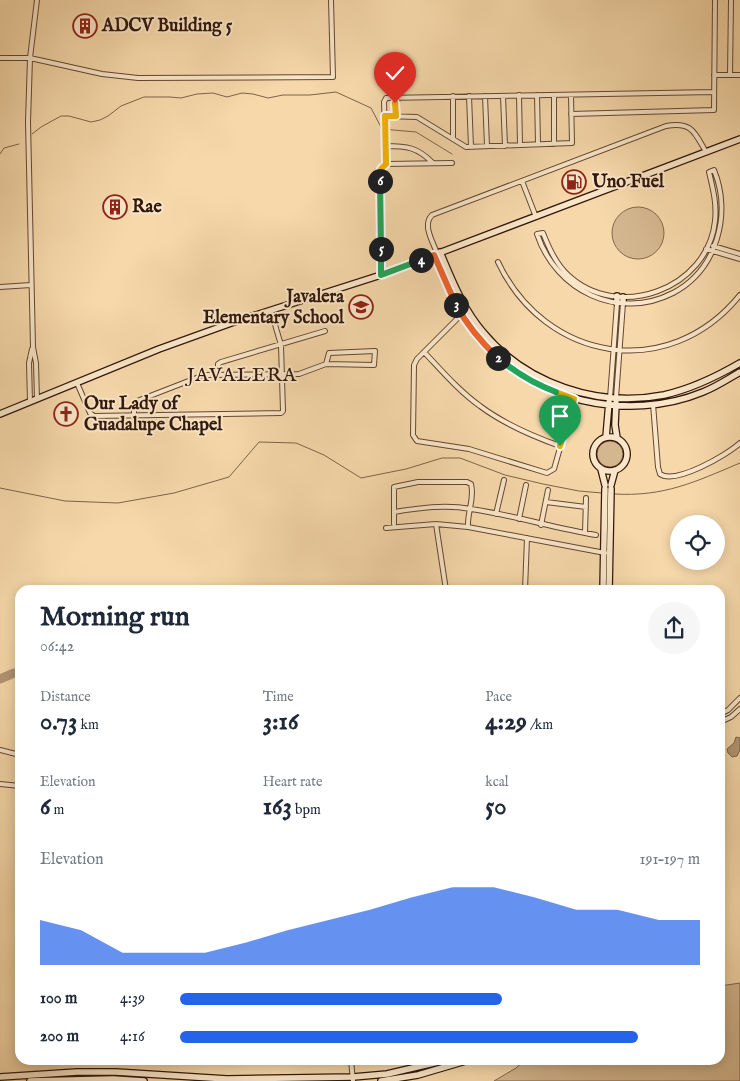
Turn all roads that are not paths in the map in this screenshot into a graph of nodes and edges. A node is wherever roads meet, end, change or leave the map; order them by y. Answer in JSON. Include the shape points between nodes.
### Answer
{"nodes":[{"id":1,"x":38,"y":0,"type":"edge"},
{"id":2,"x":331,"y":0,"type":"edge"},
{"id":3,"x":715,"y":0,"type":"edge"},
{"id":4,"x":731,"y":0,"type":"edge"},
{"id":5,"x":0,"y":58,"type":"edge"},
{"id":6,"x":30,"y":58,"type":"junction"},
{"id":7,"x":730,"y":75,"type":"junction"},
{"id":8,"x":740,"y":75,"type":"edge"},
{"id":9,"x":714,"y":76,"type":"junction"},
{"id":10,"x":714,"y":92,"type":"junction"},
{"id":11,"x":520,"y":95,"type":"junction"},
{"id":12,"x":554,"y":95,"type":"junction"},
{"id":13,"x":571,"y":95,"type":"junction"},
{"id":14,"x":453,"y":96,"type":"junction"},
{"id":15,"x":469,"y":96,"type":"junction"},
{"id":16,"x":485,"y":96,"type":"junction"},
{"id":17,"x":503,"y":96,"type":"junction"},
{"id":18,"x":537,"y":96,"type":"junction"},
{"id":19,"x":395,"y":103,"type":"dead end"},
{"id":20,"x":571,"y":114,"type":"junction"},
{"id":21,"x":384,"y":116,"type":"junction"},
{"id":22,"x":396,"y":116,"type":"junction"},
{"id":23,"x":453,"y":139,"type":"junction"},
{"id":24,"x":740,"y":139,"type":"edge"},
{"id":25,"x":538,"y":144,"type":"junction"},
{"id":26,"x":554,"y":144,"type":"junction"},
{"id":27,"x":520,"y":145,"type":"junction"},
{"id":28,"x":385,"y":146,"type":"junction"},
{"id":29,"x":488,"y":146,"type":"junction"},
{"id":30,"x":505,"y":146,"type":"junction"},
{"id":31,"x":471,"y":147,"type":"junction"},
{"id":32,"x":706,"y":152,"type":"junction"},
{"id":33,"x":452,"y":163,"type":"dead end"},
{"id":34,"x":386,"y":164,"type":"junction"},
{"id":35,"x":433,"y":164,"type":"junction"},
{"id":36,"x":522,"y":181,"type":"junction"},
{"id":37,"x":536,"y":216,"type":"junction"},
{"id":38,"x":708,"y":244,"type":"junction"},
{"id":39,"x":714,"y":246,"type":"junction"},
{"id":40,"x":706,"y":249,"type":"junction"},
{"id":41,"x":712,"y":251,"type":"junction"},
{"id":42,"x":437,"y":254,"type":"junction"},
{"id":43,"x":740,"y":254,"type":"edge"},
{"id":44,"x":740,"y":259,"type":"edge"},
{"id":45,"x":498,"y":262,"type":"dead end"},
{"id":46,"x":381,"y":275,"type":"junction"},
{"id":47,"x":31,"y":285,"type":"junction"},
{"id":48,"x":0,"y":287,"type":"edge"},
{"id":49,"x":740,"y":295,"type":"edge"},
{"id":50,"x":620,"y":300,"type":"junction"},
{"id":51,"x":271,"y":312,"type":"junction"},
{"id":52,"x":462,"y":315,"type":"junction"},
{"id":53,"x":325,"y":332,"type":"dead end"},
{"id":54,"x":281,"y":345,"type":"junction"},
{"id":55,"x":32,"y":347,"type":"junction"},
{"id":56,"x":613,"y":350,"type":"junction"},
{"id":57,"x":620,"y":350,"type":"junction"},
{"id":58,"x":424,"y":352,"type":"junction"},
{"id":59,"x":740,"y":362,"type":"edge"},
{"id":60,"x":326,"y":364,"type":"junction"},
{"id":61,"x":740,"y":372,"type":"edge"},
{"id":62,"x":282,"y":374,"type":"junction"},
{"id":63,"x":218,"y":375,"type":"junction"},
{"id":64,"x":76,"y":383,"type":"junction"},
{"id":65,"x":613,"y":398,"type":"junction"},
{"id":66,"x":37,"y":399,"type":"junction"},
{"id":67,"x":574,"y":399,"type":"junction"},
{"id":68,"x":30,"y":402,"type":"junction"},
{"id":69,"x":653,"y":404,"type":"junction"},
{"id":70,"x":612,"y":405,"type":"junction"},
{"id":71,"x":0,"y":414,"type":"edge"},
{"id":72,"x":134,"y":415,"type":"junction"},
{"id":73,"x":606,"y":437,"type":"junction"},
{"id":74,"x":617,"y":438,"type":"junction"},
{"id":75,"x":740,"y":444,"type":"edge"},
{"id":76,"x":560,"y":446,"type":"junction"},
{"id":77,"x":601,"y":468,"type":"junction"},
{"id":78,"x":615,"y":470,"type":"junction"},
{"id":79,"x":504,"y":480,"type":"dead end"},
{"id":80,"x":526,"y":484,"type":"dead end"},
{"id":81,"x":608,"y":488,"type":"junction"},
{"id":82,"x":548,"y":490,"type":"dead end"},
{"id":83,"x":586,"y":498,"type":"dead end"},
{"id":84,"x":546,"y":502,"type":"junction"},
{"id":85,"x":586,"y":507,"type":"junction"},
{"id":86,"x":471,"y":508,"type":"junction"},
{"id":87,"x":394,"y":512,"type":"junction"},
{"id":88,"x":496,"y":514,"type":"junction"},
{"id":89,"x":519,"y":519,"type":"junction"},
{"id":90,"x":394,"y":524,"type":"dead end"},
{"id":91,"x":436,"y":524,"type":"junction"},
{"id":92,"x":541,"y":524,"type":"junction"},
{"id":93,"x":468,"y":527,"type":"junction"},
{"id":94,"x":386,"y":528,"type":"dead end"},
{"id":95,"x":585,"y":533,"type":"junction"},
{"id":96,"x":596,"y":534,"type":"dead end"},
{"id":97,"x":527,"y":538,"type":"junction"},
{"id":98,"x":606,"y":553,"type":"junction"},
{"id":99,"x":445,"y":585,"type":"edge"},
{"id":100,"x":525,"y":585,"type":"edge"},
{"id":101,"x":603,"y":585,"type":"edge"},
{"id":102,"x":609,"y":585,"type":"edge"},
{"id":103,"x":740,"y":698,"type":"edge"},
{"id":104,"x":740,"y":709,"type":"edge"},
{"id":105,"x":725,"y":712,"type":"edge"},
{"id":106,"x":725,"y":720,"type":"edge"},
{"id":107,"x":0,"y":750,"type":"edge"},
{"id":108,"x":15,"y":754,"type":"edge"},
{"id":109,"x":0,"y":784,"type":"edge"},
{"id":110,"x":15,"y":786,"type":"edge"},
{"id":111,"x":352,"y":1065,"type":"edge"},
{"id":112,"x":426,"y":1065,"type":"edge"},
{"id":113,"x":452,"y":1065,"type":"edge"},
{"id":114,"x":0,"y":1077,"type":"edge"},
{"id":115,"x":181,"y":1079,"type":"edge"},
{"id":116,"x":353,"y":1079,"type":"edge"},
{"id":117,"x":30,"y":1081,"type":"edge"},
{"id":118,"x":144,"y":1081,"type":"edge"},
{"id":119,"x":381,"y":1081,"type":"edge"}],
"edges":[{"from":1,"to":6,"type":"street"},
{"from":2,"to":6,"type":"street","via":[[333,76],[138,78],[102,74]]},
{"from":3,"to":9,"type":"street"},
{"from":4,"to":7,"type":"street"},
{"from":5,"to":6,"type":"street"},
{"from":6,"to":47,"type":"street"},
{"from":7,"to":8,"type":"street"},
{"from":7,"to":9,"type":"street"},
{"from":9,"to":10,"type":"street"},
{"from":10,"to":13,"type":"street"},
{"from":10,"to":20,"type":"street","via":[[712,111]]},
{"from":11,"to":17,"type":"street"},
{"from":11,"to":18,"type":"street"},
{"from":11,"to":27,"type":"street"},
{"from":12,"to":13,"type":"street"},
{"from":12,"to":18,"type":"street"},
{"from":12,"to":26,"type":"street"},
{"from":13,"to":20,"type":"street"},
{"from":14,"to":15,"type":"street"},
{"from":14,"to":21,"type":"street","via":[[386,98]]},
{"from":14,"to":23,"type":"street"},
{"from":15,"to":16,"type":"street"},
{"from":15,"to":31,"type":"street"},
{"from":16,"to":17,"type":"street"},
{"from":16,"to":29,"type":"street"},
{"from":17,"to":30,"type":"street"},
{"from":18,"to":25,"type":"street"},
{"from":19,"to":22,"type":"street"},
{"from":20,"to":26,"type":"street","via":[[572,143]]},
{"from":21,"to":22,"type":"street"},
{"from":21,"to":28,"type":"street"},
{"from":22,"to":23,"type":"street","via":[[416,117]]},
{"from":23,"to":31,"type":"street"},
{"from":24,"to":32,"type":"street"},
{"from":25,"to":26,"type":"street"},
{"from":25,"to":27,"type":"street"},
{"from":27,"to":30,"type":"street"},
{"from":28,"to":34,"type":"street"},
{"from":28,"to":35,"type":"street","via":[[409,147]]},
{"from":29,"to":30,"type":"street"},
{"from":29,"to":31,"type":"street"},
{"from":32,"to":36,"type":"street","via":[[692,129],[671,125]]},
{"from":32,"to":37,"type":"street"},
{"from":33,"to":35,"type":"street"},
{"from":34,"to":35,"type":"street"},
{"from":34,"to":46,"type":"street","via":[[380,172]]},
{"from":36,"to":37,"type":"street"},
{"from":36,"to":42,"type":"street","via":[[429,217],[428,226]]},
{"from":37,"to":42,"type":"street"},
{"from":38,"to":39,"type":"street"},
{"from":38,"to":39,"type":"street","via":[[715,223],[715,196],[709,172],[714,170],[722,203],[721,223]]},
{"from":38,"to":40,"type":"street"},
{"from":39,"to":41,"type":"street"},
{"from":39,"to":43,"type":"street"},
{"from":40,"to":41,"type":"street"},
{"from":40,"to":50,"type":"street","via":[[690,272],[672,286],[653,294]]},
{"from":41,"to":44,"type":"street"},
{"from":41,"to":50,"type":"street","via":[[694,277],[674,292],[644,303]]},
{"from":42,"to":46,"type":"street"},
{"from":42,"to":52,"type":"street","via":[[452,298]]},
{"from":42,"to":65,"type":"street","via":[[468,313],[501,352],[538,377],[561,387],[591,396]]},
{"from":45,"to":56,"type":"street","via":[[523,303],[546,323],[578,341]]},
{"from":46,"to":51,"type":"street"},
{"from":47,"to":48,"type":"street"},
{"from":47,"to":55,"type":"street"},
{"from":49,"to":57,"type":"street","via":[[722,315],[682,340],[652,349]]},
{"from":50,"to":50,"type":"street","via":[[579,284],[562,269],[543,232],[537,234],[550,262],[564,279],[588,294]]},
{"from":50,"to":56,"type":"street"},
{"from":50,"to":57,"type":"street"},
{"from":51,"to":54,"type":"street"},
{"from":51,"to":64,"type":"street","via":[[159,349]]},
{"from":52,"to":58,"type":"street"},
{"from":52,"to":67,"type":"street","via":[[479,339],[515,372]]},
{"from":53,"to":54,"type":"street"},
{"from":54,"to":62,"type":"street"},
{"from":54,"to":63,"type":"street","via":[[220,362]]},
{"from":55,"to":66,"type":"street"},
{"from":55,"to":68,"type":"street"},
{"from":56,"to":57,"type":"street"},
{"from":56,"to":65,"type":"street"},
{"from":57,"to":65,"type":"street"},
{"from":58,"to":76,"type":"street","via":[[480,407],[505,423]]},
{"from":58,"to":76,"type":"street","via":[[414,369],[413,435],[418,441],[469,449],[547,473],[554,469]]},
{"from":59,"to":65,"type":"street","via":[[712,379],[684,390],[650,397]]},
{"from":60,"to":60,"type":"street","via":[[329,353],[375,351],[374,365]]},
{"from":60,"to":62,"type":"street","via":[[299,374]]},
{"from":61,"to":69,"type":"street","via":[[703,392]]},
{"from":62,"to":63,"type":"street"},
{"from":62,"to":72,"type":"street","via":[[282,413]]},
{"from":63,"to":72,"type":"street","via":[[201,376],[137,400]]},
{"from":64,"to":66,"type":"street"},
{"from":64,"to":72,"type":"street","via":[[92,415]]},
{"from":65,"to":70,"type":"street"},
{"from":66,"to":68,"type":"street"},
{"from":67,"to":70,"type":"street"},
{"from":67,"to":76,"type":"street"},
{"from":68,"to":71,"type":"street"},
{"from":69,"to":70,"type":"street"},
{"from":69,"to":75,"type":"street","via":[[658,467],[666,478],[701,467]]},
{"from":70,"to":73,"type":"street"},
{"from":70,"to":74,"type":"street"},
{"from":73,"to":74,"type":"street"},
{"from":73,"to":77,"type":"street","via":[[597,442],[593,451],[594,461]]},
{"from":74,"to":78,"type":"street","via":[[625,446],[627,455]]},
{"from":77,"to":78,"type":"street"},
{"from":77,"to":81,"type":"street"},
{"from":78,"to":81,"type":"street"},
{"from":79,"to":88,"type":"street"},
{"from":80,"to":89,"type":"street"},
{"from":81,"to":98,"type":"street"},
{"from":82,"to":84,"type":"street"},
{"from":83,"to":85,"type":"street"},
{"from":84,"to":85,"type":"street"},
{"from":84,"to":92,"type":"street"},
{"from":85,"to":95,"type":"street"},
{"from":86,"to":87,"type":"street","via":[[426,507]]},
{"from":86,"to":87,"type":"street","via":[[473,491],[470,482],[418,482],[394,487]]},
{"from":86,"to":88,"type":"street"},
{"from":86,"to":93,"type":"street"},
{"from":87,"to":90,"type":"street"},
{"from":88,"to":89,"type":"street"},
{"from":89,"to":92,"type":"street"},
{"from":91,"to":93,"type":"street"},
{"from":91,"to":94,"type":"street"},
{"from":91,"to":99,"type":"street"},
{"from":92,"to":95,"type":"street"},
{"from":93,"to":97,"type":"street"},
{"from":95,"to":96,"type":"street"},
{"from":97,"to":98,"type":"street"},
{"from":97,"to":100,"type":"street"},
{"from":98,"to":101,"type":"street"},
{"from":98,"to":102,"type":"street"},
{"from":103,"to":105,"type":"street"},
{"from":104,"to":106,"type":"street"},
{"from":107,"to":108,"type":"street"},
{"from":109,"to":110,"type":"street"},
{"from":111,"to":116,"type":"street"},
{"from":112,"to":116,"type":"street"},
{"from":113,"to":119,"type":"street"},
{"from":114,"to":115,"type":"street","via":[[116,1072]]},
{"from":115,"to":116,"type":"street"},
{"from":117,"to":118,"type":"street"}]}
